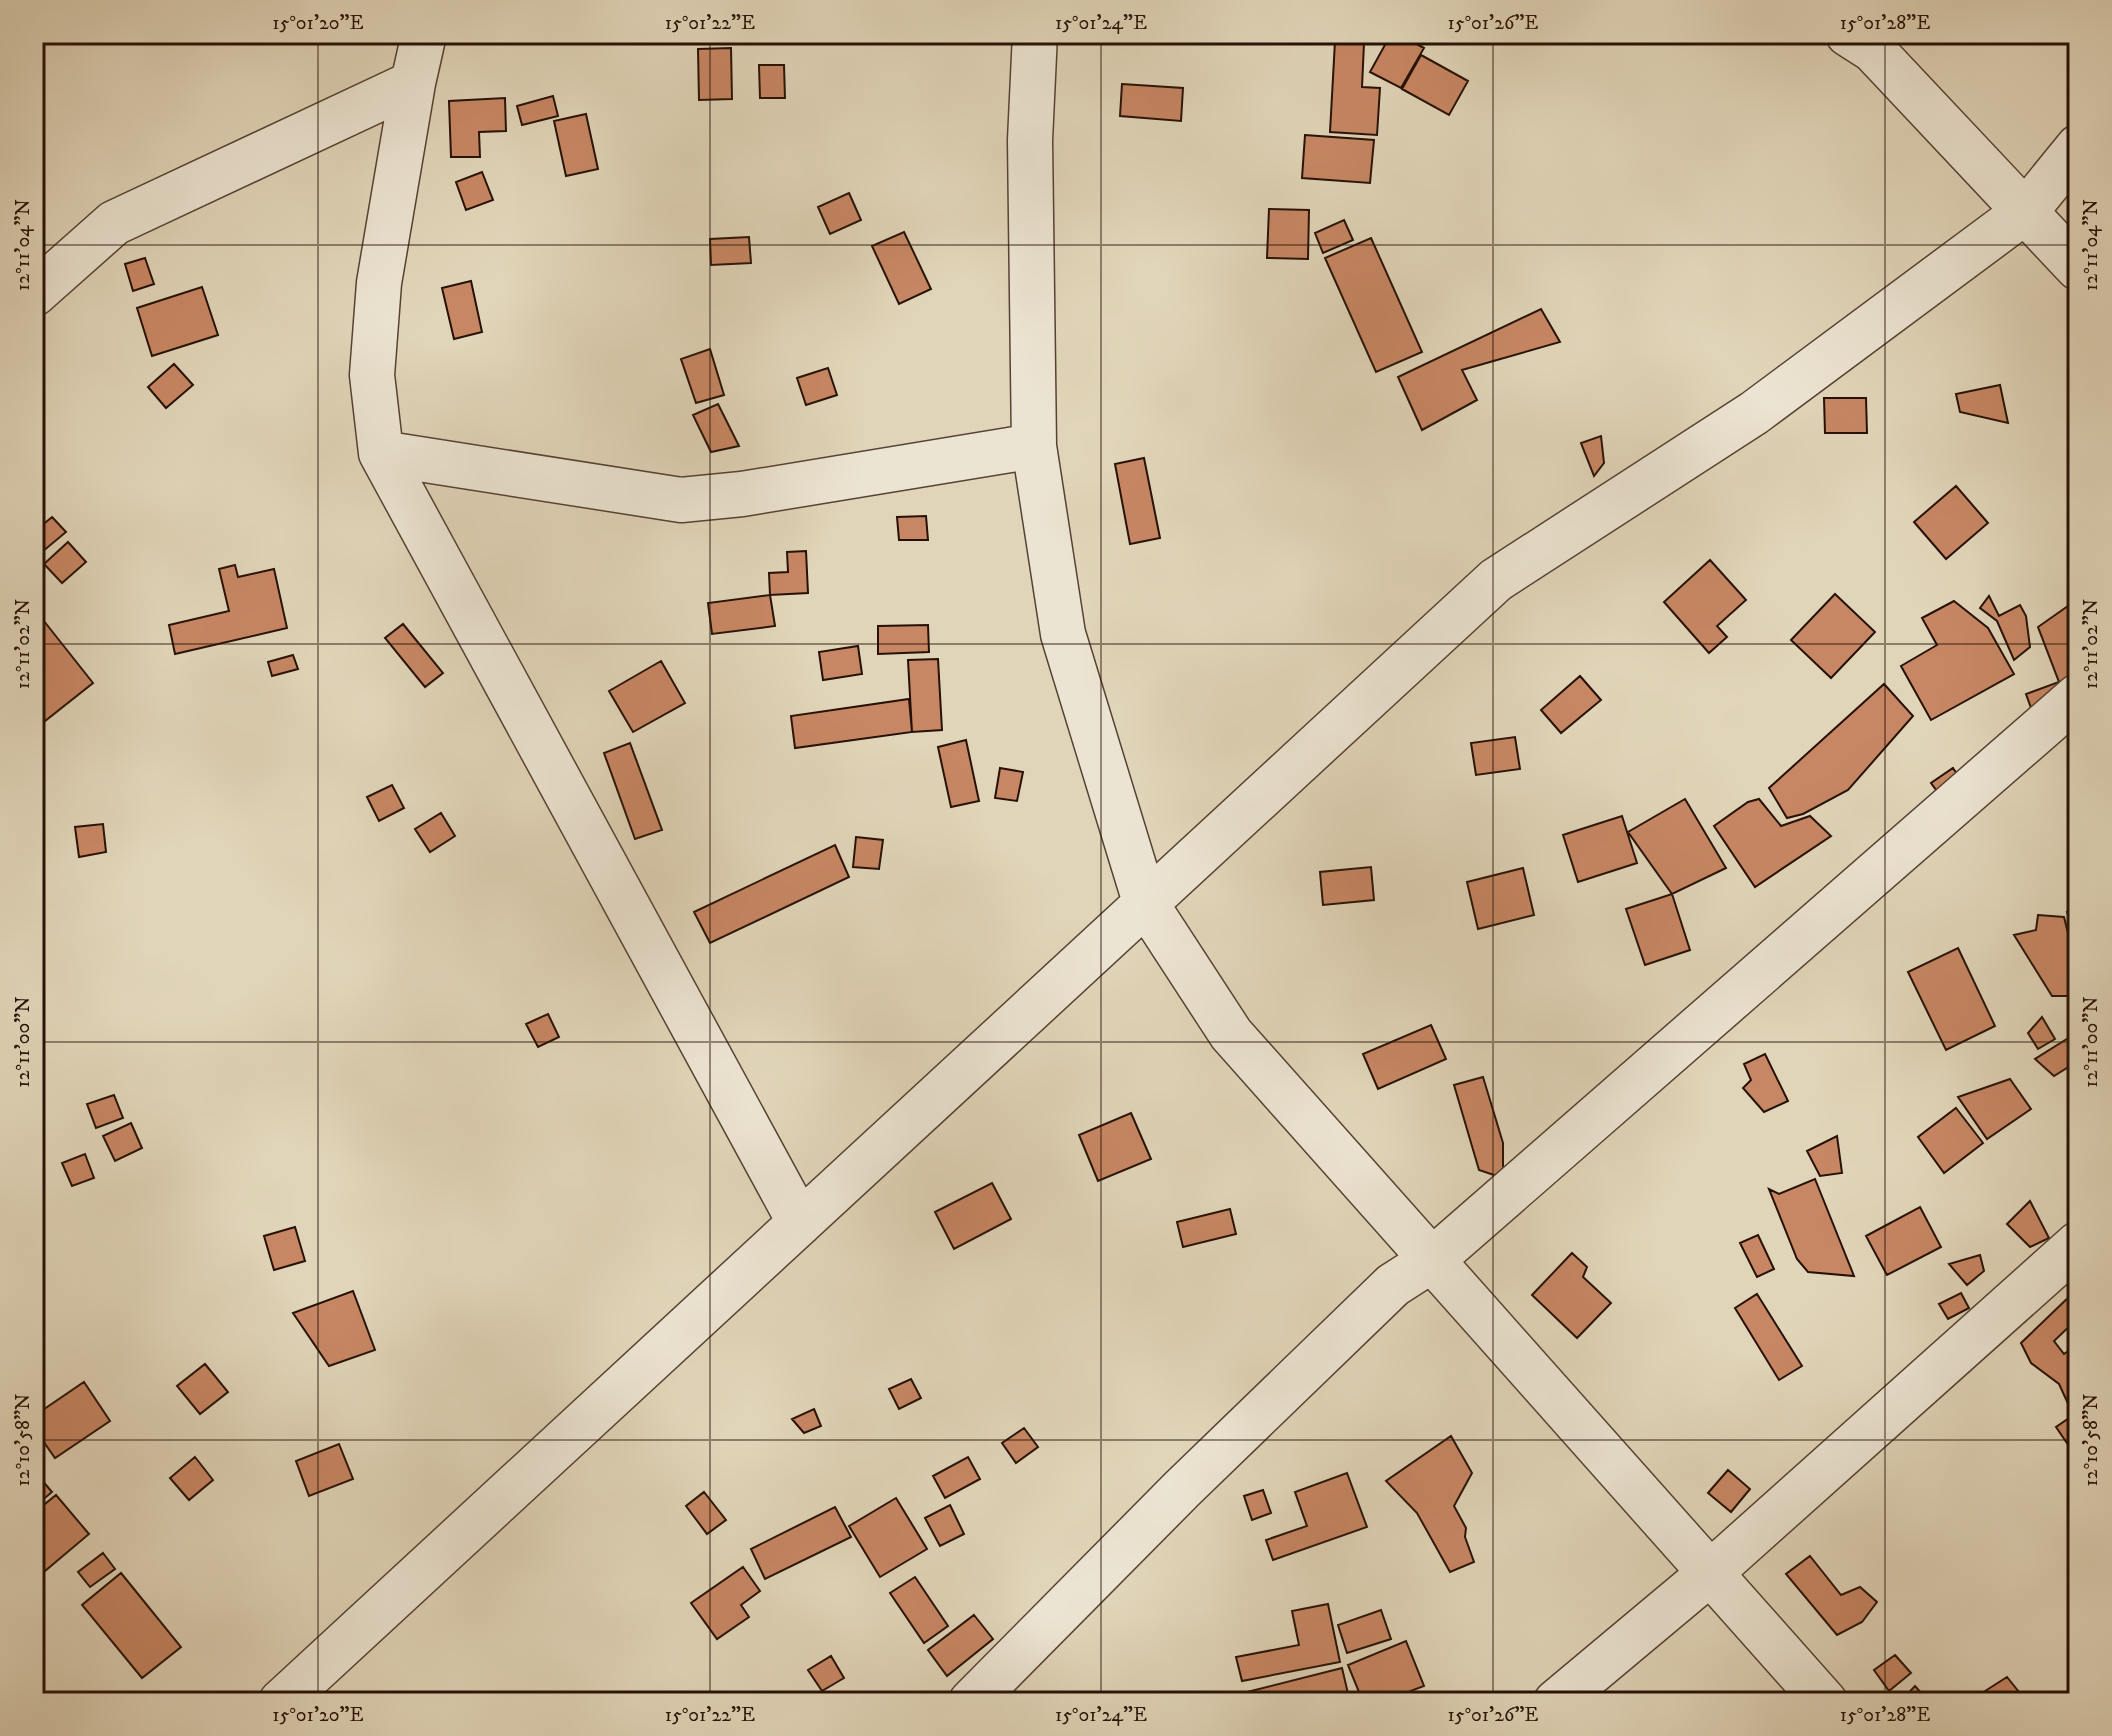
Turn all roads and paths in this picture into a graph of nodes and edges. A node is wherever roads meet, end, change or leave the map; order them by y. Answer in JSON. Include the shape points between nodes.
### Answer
{"nodes":[{"id":1,"x":424,"y":34,"type":"edge"},
{"id":2,"x":1035,"y":34,"type":"edge"},
{"id":3,"x":1848,"y":34,"type":"edge"},
{"id":4,"x":413,"y":83,"type":"junction"},
{"id":5,"x":2078,"y":147,"type":"edge"},
{"id":6,"x":2026,"y":211,"type":"junction"},
{"id":7,"x":2078,"y":268,"type":"edge"},
{"id":8,"x":34,"y":294,"type":"edge"},
{"id":9,"x":1034,"y":446,"type":"junction"},
{"id":10,"x":381,"y":453,"type":"junction"},
{"id":11,"x":2078,"y":696,"type":"edge"},
{"id":12,"x":1145,"y":902,"type":"junction"},
{"id":13,"x":800,"y":1223,"type":"junction"},
{"id":14,"x":2078,"y":1244,"type":"edge"},
{"id":15,"x":1432,"y":1260,"type":"junction"},
{"id":16,"x":1709,"y":1574,"type":"junction"},
{"id":17,"x":284,"y":1701,"type":"edge"},
{"id":18,"x":971,"y":1702,"type":"edge"},
{"id":19,"x":1556,"y":1702,"type":"edge"},
{"id":20,"x":1825,"y":1702,"type":"edge"}],
"edges":[{"from":1,"to":4,"type":"street"},
{"from":2,"to":9,"type":"street","via":[[1030,140]]},
{"from":3,"to":6,"type":"street","via":[[1873,50]]},
{"from":4,"to":8,"type":"street","via":[[114,223]]},
{"from":4,"to":10,"type":"street","via":[[379,283],[372,375]]},
{"from":5,"to":6,"type":"street"},
{"from":6,"to":7,"type":"street"},
{"from":6,"to":12,"type":"street","via":[[1754,413],[1496,580]]},
{"from":9,"to":10,"type":"street","via":[[681,500]]},
{"from":9,"to":12,"type":"street","via":[[1063,634]]},
{"from":10,"to":13,"type":"street"},
{"from":11,"to":15,"type":"street"},
{"from":12,"to":13,"type":"street"},
{"from":12,"to":15,"type":"street","via":[[1231,1034]]},
{"from":13,"to":17,"type":"street"},
{"from":14,"to":16,"type":"street"},
{"from":15,"to":16,"type":"street"},
{"from":15,"to":18,"type":"street","via":[[1393,1285]]},
{"from":16,"to":19,"type":"street"},
{"from":16,"to":20,"type":"street"}]}
